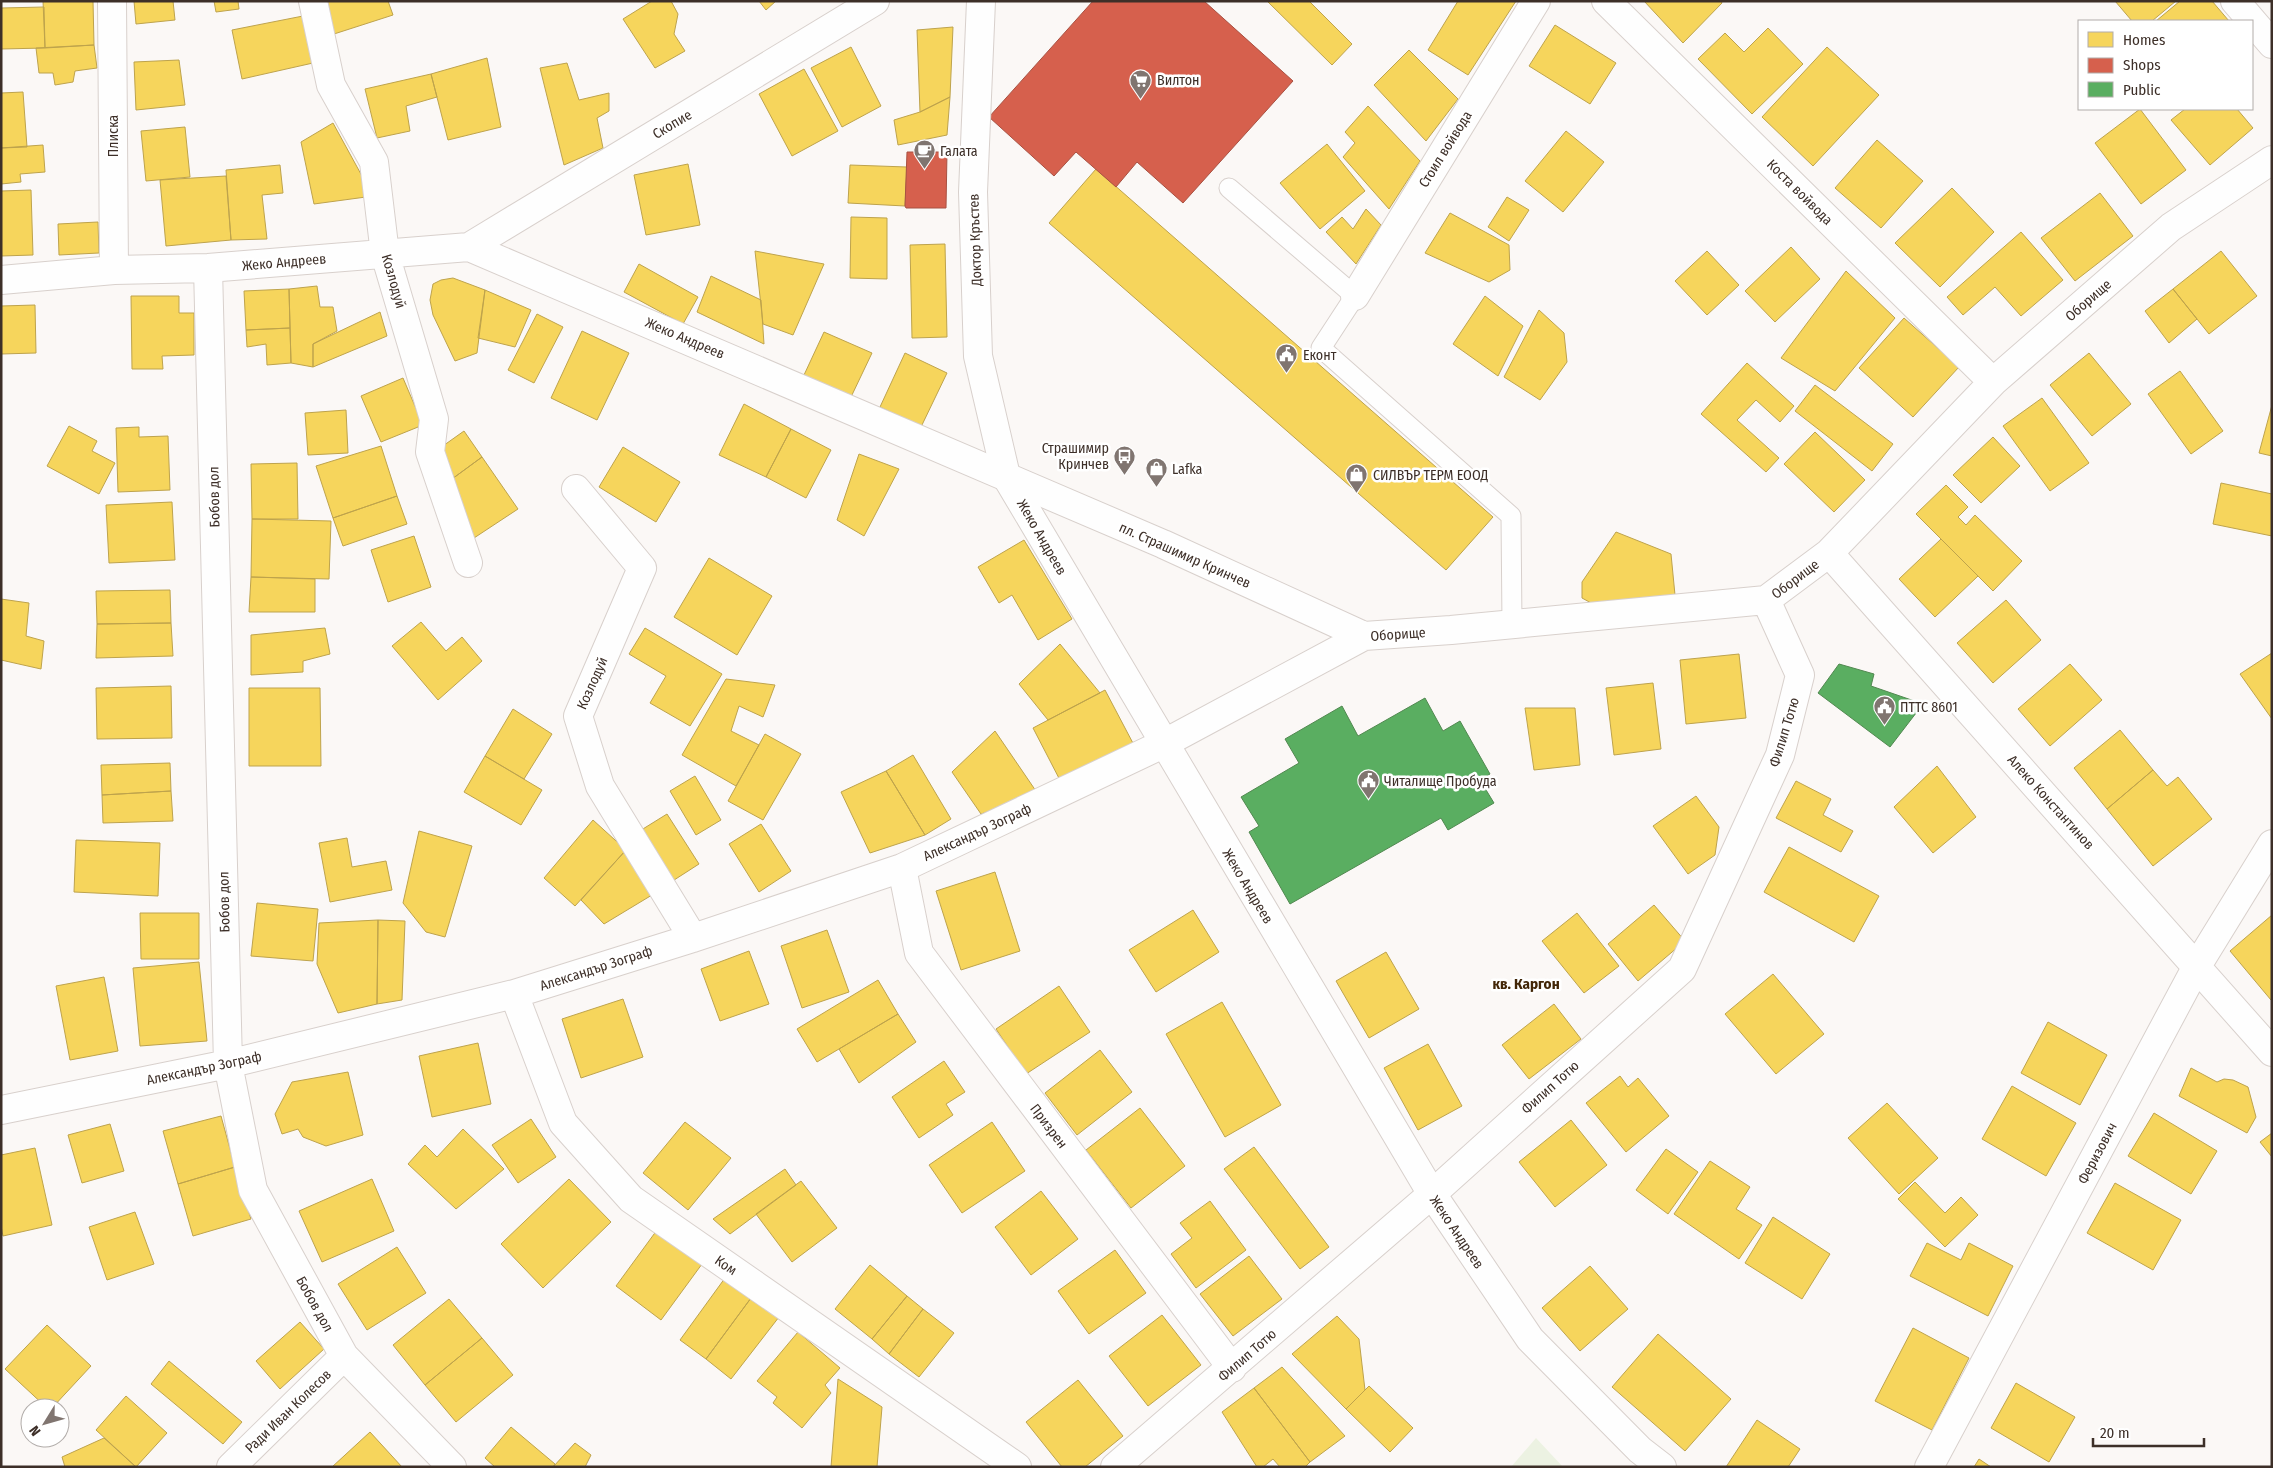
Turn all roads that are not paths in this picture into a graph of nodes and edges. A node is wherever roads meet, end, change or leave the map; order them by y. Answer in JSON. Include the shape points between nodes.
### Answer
{"nodes":[{"id":1,"x":112,"y":1,"type":"edge"},
{"id":2,"x":313,"y":1,"type":"edge"},
{"id":3,"x":875,"y":1,"type":"edge"},
{"id":4,"x":981,"y":1,"type":"edge"},
{"id":5,"x":1536,"y":1,"type":"edge"},
{"id":6,"x":1606,"y":1,"type":"edge"},
{"id":7,"x":2236,"y":1,"type":"edge"},
{"id":8,"x":2252,"y":20,"type":"edge"},
{"id":9,"x":2253,"y":21,"type":"edge"},
{"id":10,"x":2272,"y":44,"type":"edge"},
{"id":11,"x":2272,"y":160,"type":"edge"},
{"id":12,"x":1229,"y":188,"type":"dead end"},
{"id":13,"x":469,"y":248,"type":"junction"},
{"id":14,"x":385,"y":254,"type":"junction"},
{"id":15,"x":208,"y":268,"type":"junction"},
{"id":16,"x":114,"y":270,"type":"junction"},
{"id":17,"x":1,"y":280,"type":"edge"},
{"id":18,"x":1355,"y":296,"type":"junction"},
{"id":19,"x":1993,"y":382,"type":"junction"},
{"id":20,"x":1006,"y":476,"type":"junction"},
{"id":21,"x":576,"y":489,"type":"dead end"},
{"id":22,"x":1829,"y":553,"type":"junction"},
{"id":23,"x":468,"y":563,"type":"dead end"},
{"id":24,"x":1766,"y":600,"type":"junction"},
{"id":25,"x":1512,"y":625,"type":"junction"},
{"id":26,"x":1364,"y":636,"type":"junction"},
{"id":27,"x":1163,"y":744,"type":"junction"},
{"id":28,"x":2272,"y":844,"type":"edge"},
{"id":29,"x":902,"y":868,"type":"junction"},
{"id":30,"x":693,"y":938,"type":"junction"},
{"id":31,"x":2197,"y":966,"type":"junction"},
{"id":32,"x":514,"y":994,"type":"junction"},
{"id":33,"x":2272,"y":1052,"type":"edge"},
{"id":34,"x":228,"y":1064,"type":"junction"},
{"id":35,"x":1,"y":1110,"type":"edge"},
{"id":36,"x":1432,"y":1194,"type":"junction"},
{"id":37,"x":344,"y":1356,"type":"junction"},
{"id":38,"x":1232,"y":1368,"type":"junction"},
{"id":39,"x":231,"y":1467,"type":"edge"},
{"id":40,"x":452,"y":1467,"type":"edge"},
{"id":41,"x":1017,"y":1467,"type":"edge"},
{"id":42,"x":1116,"y":1467,"type":"edge"},
{"id":43,"x":1662,"y":1467,"type":"edge"},
{"id":44,"x":1929,"y":1467,"type":"edge"}],
"edges":[{"from":1,"to":16,"type":"street","name":"Плиска"},
{"from":2,"to":14,"type":"street","name":"Козлодуй","via":[[331,84],[374,162]]},
{"from":3,"to":13,"type":"street","name":"Скопие"},
{"from":4,"to":20,"type":"street","name":"Доктор Кръстев","via":[[973,192],[978,356]]},
{"from":5,"to":18,"type":"street","name":"Стоил войвода"},
{"from":6,"to":19,"type":"street","name":"Коста войвода"},
{"from":7,"to":8,"type":"street"},
{"from":9,"to":10,"type":"street"},
{"from":11,"to":19,"type":"street","name":"Оборище","via":[[2171,227]]},
{"from":12,"to":18,"type":"lane"},
{"from":13,"to":14,"type":"street","name":"Жеко Андреев"},
{"from":13,"to":20,"type":"street","name":"Жеко Андреев"},
{"from":14,"to":15,"type":"street","name":"Жеко Андреев"},
{"from":14,"to":23,"type":"street","name":"Козлодуй","via":[[434,419],[430,452]]},
{"from":15,"to":16,"type":"street","name":"Жеко Андреев"},
{"from":15,"to":34,"type":"street","name":"Бобов дол"},
{"from":16,"to":17,"type":"street","name":"Жеко Андреев"},
{"from":18,"to":25,"type":"lane","via":[[1321,348],[1511,516]]},
{"from":19,"to":22,"type":"street","name":"Оборище"},
{"from":20,"to":26,"type":"street","name":"пл. Страшимир Кринчев"},
{"from":20,"to":27,"type":"street","name":"Жеко Андреев"},
{"from":21,"to":30,"type":"street","name":"Козлодуй","via":[[642,568],[578,716],[600,786]]},
{"from":22,"to":24,"type":"street","name":"Оборище"},
{"from":22,"to":31,"type":"street","name":"Алеко Константинов"},
{"from":24,"to":25,"type":"street","name":"Оборище"},
{"from":24,"to":36,"type":"street","name":"Филип Тотю","via":[[1800,675],[1780,755],[1682,969]]},
{"from":25,"to":26,"type":"street","name":"Оборище"},
{"from":26,"to":27,"type":"street","name":"Оборище"},
{"from":27,"to":29,"type":"street","name":"Александър Зограф"},
{"from":27,"to":36,"type":"street","name":"Жеко Андреев"},
{"from":28,"to":31,"type":"street","name":"Феризович"},
{"from":29,"to":30,"type":"street","name":"Александър Зограф"},
{"from":29,"to":38,"type":"street","name":"Призрен","via":[[919,953]]},
{"from":30,"to":32,"type":"street","name":"Александър Зограф"},
{"from":31,"to":33,"type":"street","name":"Алеко Константинов"},
{"from":31,"to":44,"type":"street","name":"Феризович"},
{"from":32,"to":34,"type":"street","name":"Александър Зограф"},
{"from":32,"to":41,"type":"street","name":"Ком","via":[[563,1123],[631,1199]]},
{"from":34,"to":35,"type":"street","name":"Александър Зограф"},
{"from":34,"to":37,"type":"street","name":"Бобов дол","via":[[253,1190]]},
{"from":36,"to":38,"type":"street","name":"Филип Тотю"},
{"from":36,"to":43,"type":"street","name":"Жеко Андреев","via":[[1530,1339],[1640,1450]]},
{"from":37,"to":39,"type":"street","name":"Ради Иван Колесов"},
{"from":37,"to":40,"type":"street","name":"Бобов дол"},
{"from":38,"to":42,"type":"street","name":"Филип Тотю"}]}
